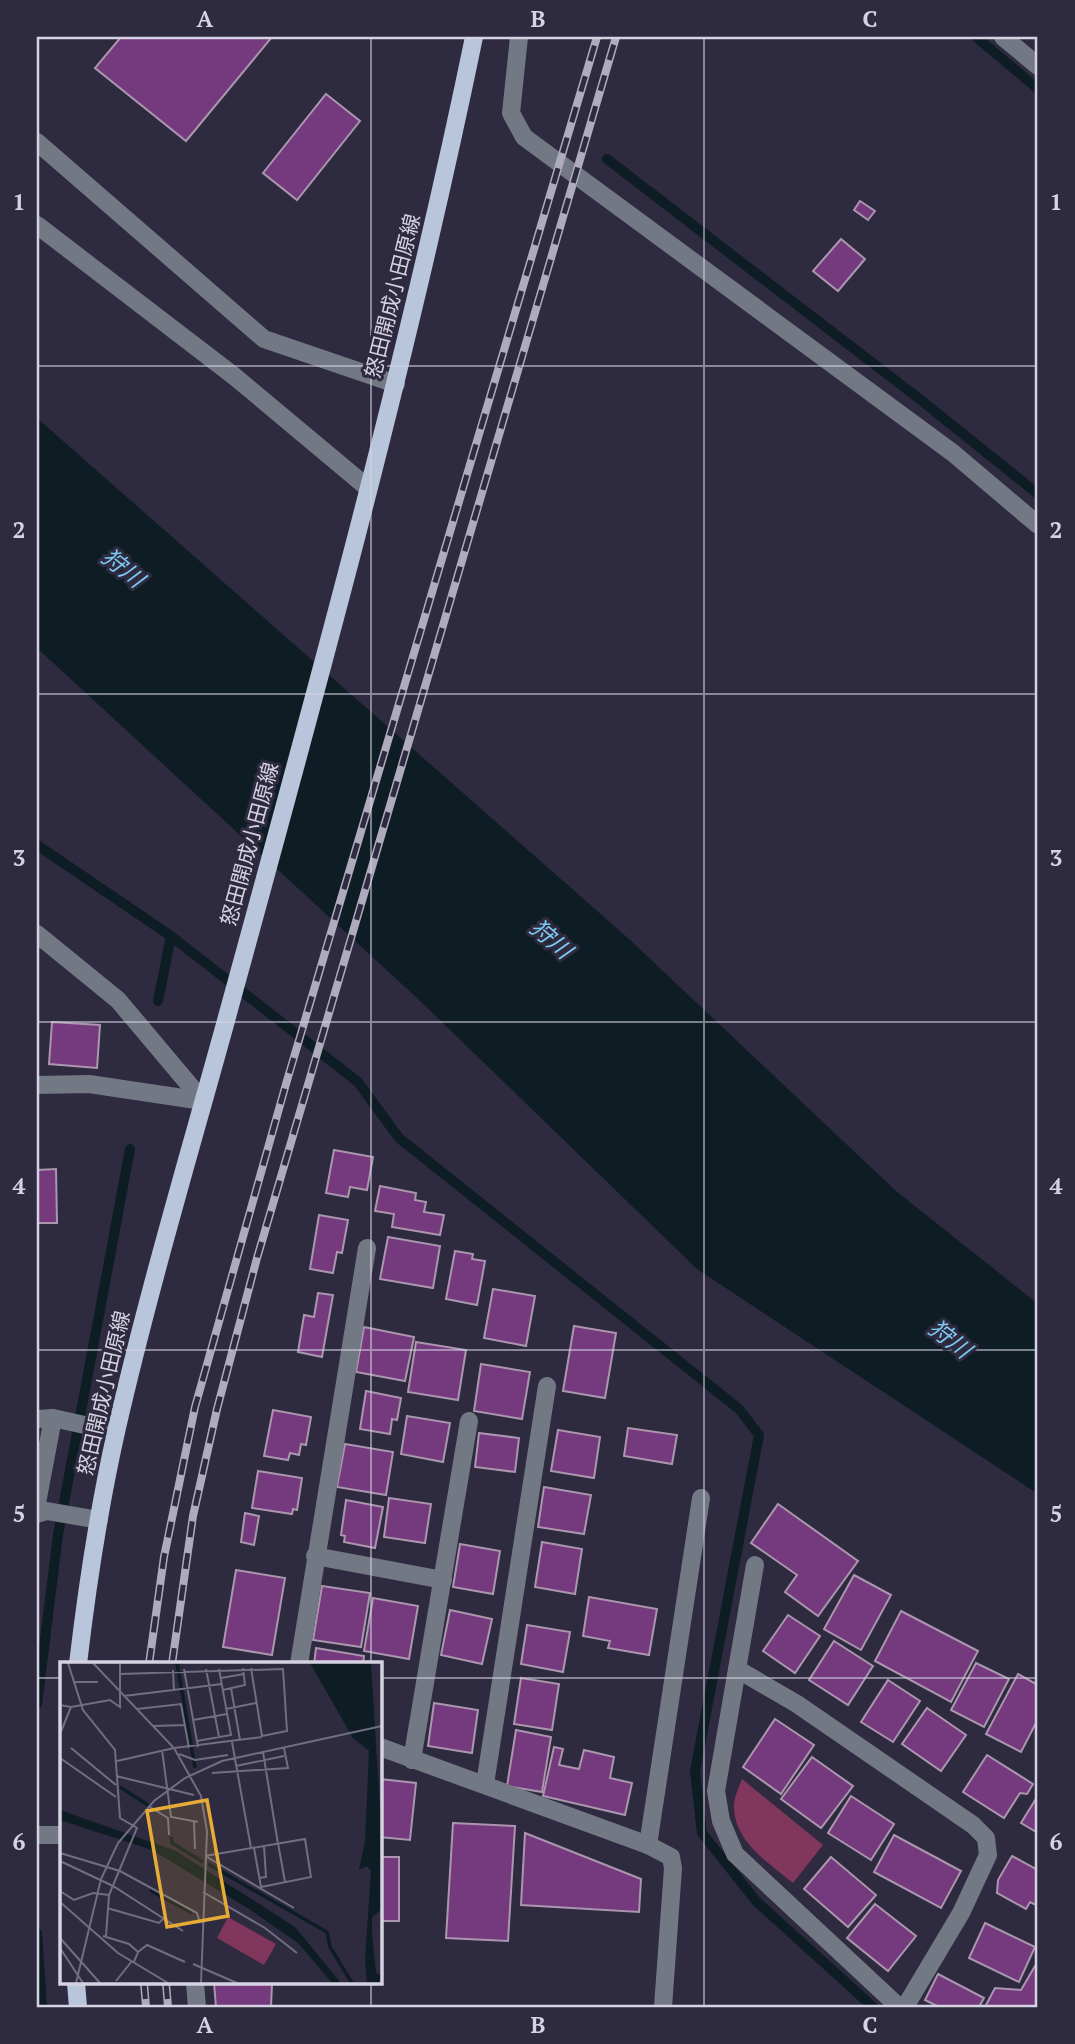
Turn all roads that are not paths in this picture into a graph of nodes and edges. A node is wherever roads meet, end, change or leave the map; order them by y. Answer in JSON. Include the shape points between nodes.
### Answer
{"nodes":[{"id":1,"x":474,"y":37,"type":"edge"},
{"id":2,"x":519,"y":37,"type":"edge"},
{"id":3,"x":1003,"y":37,"type":"edge"},
{"id":4,"x":1038,"y":66,"type":"edge"},
{"id":5,"x":37,"y":142,"type":"edge"},
{"id":6,"x":37,"y":225,"type":"edge"},
{"id":7,"x":396,"y":384,"type":"junction"},
{"id":8,"x":368,"y":488,"type":"junction"},
{"id":9,"x":1038,"y":525,"type":"edge"},
{"id":10,"x":37,"y":934,"type":"edge"},
{"id":11,"x":37,"y":1085,"type":"edge"},
{"id":12,"x":203,"y":1101,"type":"junction"},
{"id":13,"x":367,"y":1248,"type":"dead end"},
{"id":14,"x":547,"y":1386,"type":"dead end"},
{"id":15,"x":45,"y":1418,"type":"edge"},
{"id":16,"x":469,"y":1422,"type":"dead end"},
{"id":17,"x":116,"y":1433,"type":"junction"},
{"id":18,"x":701,"y":1498,"type":"dead end"},
{"id":19,"x":40,"y":1509,"type":"edge"},
{"id":20,"x":99,"y":1520,"type":"junction"},
{"id":21,"x":316,"y":1556,"type":"junction"},
{"id":22,"x":755,"y":1565,"type":"dead end"},
{"id":23,"x":443,"y":1580,"type":"junction"},
{"id":24,"x":78,"y":1662,"type":"edge"},
{"id":25,"x":299,"y":1662,"type":"edge"},
{"id":26,"x":737,"y":1669,"type":"junction"},
{"id":27,"x":382,"y":1747,"type":"edge"},
{"id":28,"x":411,"y":1760,"type":"junction"},
{"id":29,"x":485,"y":1784,"type":"junction"},
{"id":30,"x":648,"y":1845,"type":"junction"},
{"id":31,"x":76,"y":1984,"type":"edge"},
{"id":32,"x":195,"y":1984,"type":"edge"},
{"id":33,"x":78,"y":2007,"type":"edge"},
{"id":34,"x":197,"y":2007,"type":"edge"},
{"id":35,"x":663,"y":2007,"type":"edge"},
{"id":36,"x":899,"y":2007,"type":"edge"},
{"id":37,"x":905,"y":2007,"type":"edge"}],
"edges":[{"from":1,"to":7,"type":"main road","name":"怒田開成小田原線"},
{"from":2,"to":9,"type":"street","via":[[511,113],[524,137],[953,453]]},
{"from":3,"to":4,"type":"street"},
{"from":5,"to":7,"type":"street","via":[[264,340]]},
{"from":6,"to":8,"type":"street","via":[[234,376]]},
{"from":7,"to":8,"type":"main road","name":"怒田開成小田原線"},
{"from":8,"to":12,"type":"main road","name":"怒田開成小田原線"},
{"from":10,"to":12,"type":"street","via":[[118,1000]]},
{"from":11,"to":12,"type":"street","via":[[89,1084]]},
{"from":12,"to":17,"type":"main road","name":"怒田開成小田原線"},
{"from":13,"to":21,"type":"street"},
{"from":14,"to":29,"type":"street"},
{"from":15,"to":17,"type":"street"},
{"from":15,"to":19,"type":"street"},
{"from":16,"to":23,"type":"street"},
{"from":17,"to":20,"type":"main road","name":"怒田開成小田原線"},
{"from":18,"to":30,"type":"street"},
{"from":19,"to":20,"type":"street"},
{"from":20,"to":24,"type":"main road","name":"怒田開成小田原線"},
{"from":21,"to":23,"type":"street"},
{"from":21,"to":25,"type":"street"},
{"from":22,"to":26,"type":"street"},
{"from":23,"to":28,"type":"street"},
{"from":26,"to":36,"type":"street","via":[[716,1791],[721,1821],[736,1854]]},
{"from":26,"to":37,"type":"street","via":[[797,1703],[986,1838],[988,1855],[961,1913]]},
{"from":27,"to":28,"type":"street"},
{"from":28,"to":29,"type":"street"},
{"from":29,"to":30,"type":"street"},
{"from":30,"to":35,"type":"street","via":[[671,1857],[673,1868]]},
{"from":31,"to":33,"type":"main road"},
{"from":32,"to":34,"type":"street"}]}
